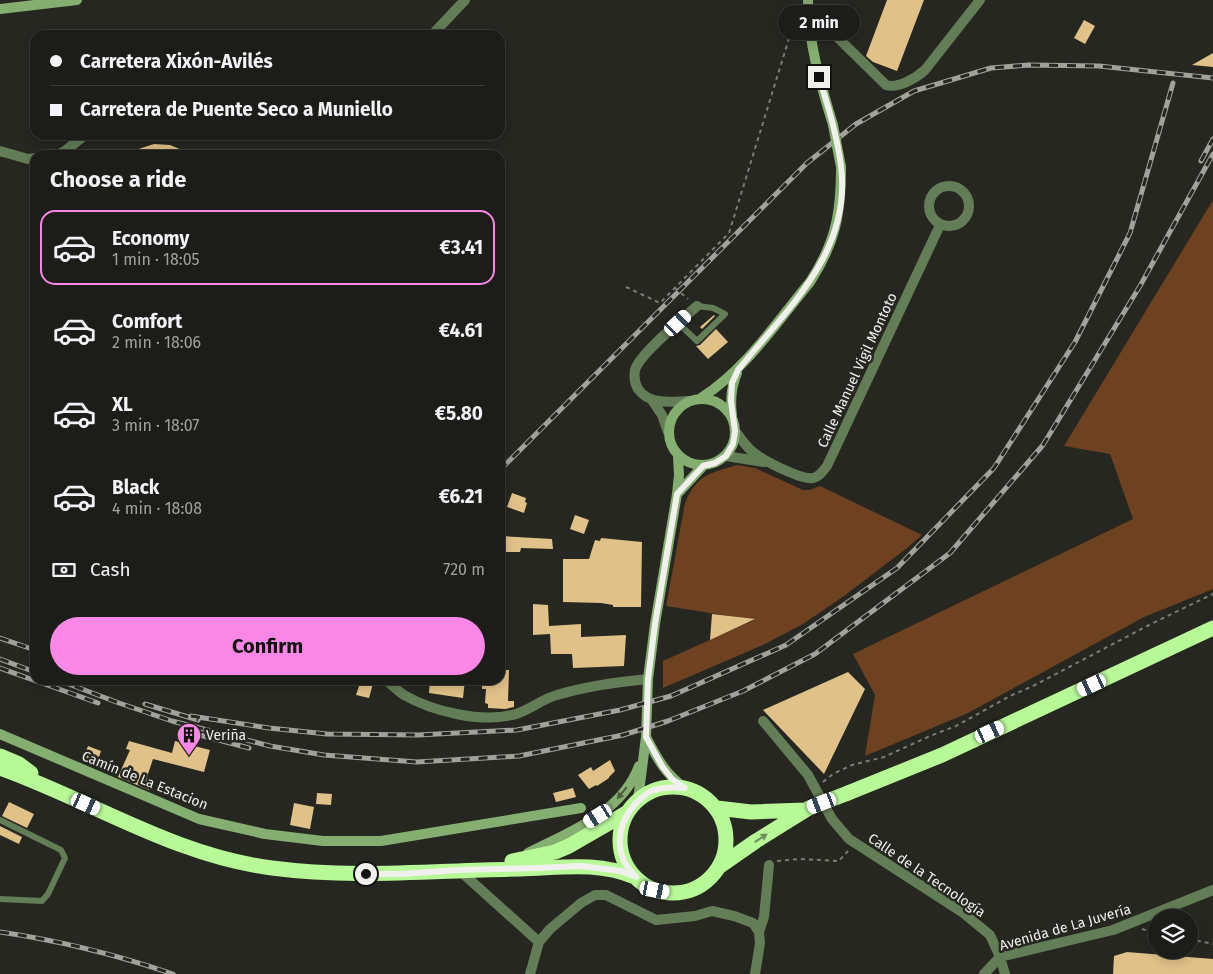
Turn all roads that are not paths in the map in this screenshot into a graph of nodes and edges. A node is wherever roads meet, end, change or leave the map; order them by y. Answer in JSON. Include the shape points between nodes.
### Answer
{"nodes":[{"id":1,"x":76,"y":0,"type":"edge"},
{"id":2,"x":466,"y":0,"type":"edge"},
{"id":3,"x":980,"y":0,"type":"edge"},
{"id":4,"x":803,"y":1,"type":"edge"},
{"id":5,"x":0,"y":9,"type":"edge"},
{"id":6,"x":437,"y":30,"type":"edge"},
{"id":7,"x":809,"y":30,"type":"junction"},
{"id":8,"x":79,"y":140,"type":"edge"},
{"id":9,"x":66,"y":150,"type":"edge"},
{"id":10,"x":0,"y":151,"type":"edge"},
{"id":11,"x":30,"y":158,"type":"edge"},
{"id":12,"x":940,"y":225,"type":"dead end"},
{"id":13,"x":697,"y":306,"type":"joint"},
{"id":14,"x":678,"y":323,"type":"junction"},
{"id":15,"x":738,"y":370,"type":"junction"},
{"id":16,"x":701,"y":398,"type":"junction"},
{"id":17,"x":652,"y":400,"type":"junction"},
{"id":18,"x":688,"y":401,"type":"junction"},
{"id":19,"x":733,"y":418,"type":"junction"},
{"id":20,"x":735,"y":431,"type":"junction"},
{"id":21,"x":668,"y":432,"type":"junction"},
{"id":22,"x":678,"y":456,"type":"junction"},
{"id":23,"x":726,"y":456,"type":"junction"},
{"id":24,"x":767,"y":462,"type":"junction"},
{"id":25,"x":703,"y":466,"type":"junction"},
{"id":26,"x":677,"y":494,"type":"junction"},
{"id":27,"x":1213,"y":628,"type":"edge"},
{"id":28,"x":648,"y":679,"type":"junction"},
{"id":29,"x":392,"y":685,"type":"edge"},
{"id":30,"x":763,"y":721,"type":"dead end"},
{"id":31,"x":0,"y":734,"type":"edge"},
{"id":32,"x":646,"y":737,"type":"junction"},
{"id":33,"x":644,"y":750,"type":"junction"},
{"id":34,"x":0,"y":756,"type":"edge"},
{"id":35,"x":0,"y":768,"type":"edge"},
{"id":36,"x":0,"y":777,"type":"edge"},
{"id":37,"x":48,"y":786,"type":"junction"},
{"id":38,"x":685,"y":788,"type":"junction"},
{"id":39,"x":638,"y":800,"type":"junction"},
{"id":40,"x":86,"y":804,"type":"junction"},
{"id":41,"x":581,"y":808,"type":"dead end"},
{"id":42,"x":716,"y":808,"type":"junction"},
{"id":43,"x":808,"y":809,"type":"junction"},
{"id":44,"x":628,"y":812,"type":"junction"},
{"id":45,"x":0,"y":820,"type":"edge"},
{"id":46,"x":511,"y":862,"type":"junction"},
{"id":47,"x":769,"y":865,"type":"road end"},
{"id":48,"x":720,"y":866,"type":"junction"},
{"id":49,"x":459,"y":870,"type":"junction"},
{"id":50,"x":636,"y":877,"type":"junction"},
{"id":51,"x":1213,"y":890,"type":"edge"},
{"id":52,"x":0,"y":899,"type":"edge"},
{"id":53,"x":760,"y":932,"type":"junction"},
{"id":54,"x":539,"y":942,"type":"junction"},
{"id":55,"x":1000,"y":957,"type":"junction"},
{"id":56,"x":530,"y":974,"type":"edge"},
{"id":57,"x":754,"y":974,"type":"edge"},
{"id":58,"x":984,"y":974,"type":"edge"},
{"id":59,"x":1005,"y":974,"type":"edge"}],
"edges":[{"from":1,"to":5,"type":"street"},
{"from":2,"to":6,"type":"street"},
{"from":3,"to":7,"type":"street","via":[[925,70],[916,78],[892,87],[886,85],[835,36]]},
{"from":4,"to":7,"type":"street"},
{"from":7,"to":15,"type":"street","bridge":true,"via":[[841,167],[841,197],[836,226],[819,269]]},
{"from":8,"to":9,"type":"street"},
{"from":10,"to":11,"type":"street"},
{"from":12,"to":24,"type":"street","name":"Calle Manuel Vigil Montoto","via":[[827,466],[814,478],[805,478]]},
{"from":13,"to":14,"type":"street"},
{"from":13,"to":14,"type":"lane","via":[[714,308],[725,314],[698,341]]},
{"from":14,"to":17,"type":"street","via":[[642,358],[635,370],[635,384]]},
{"from":15,"to":16,"type":"street"},
{"from":15,"to":19,"type":"street","via":[[732,383]]},
{"from":16,"to":18,"type":"street"},
{"from":16,"to":19,"type":"street","via":[[714,400]]},
{"from":17,"to":18,"type":"street"},
{"from":17,"to":21,"type":"street"},
{"from":18,"to":21,"type":"street","via":[[677,408],[670,419]]},
{"from":19,"to":20,"type":"street"},
{"from":20,"to":23,"type":"street","via":[[733,444]]},
{"from":20,"to":24,"type":"street","name":"Calle Manuel Vigil Montoto","via":[[752,452]]},
{"from":21,"to":22,"type":"street","via":[[670,445]]},
{"from":22,"to":25,"type":"street"},
{"from":22,"to":26,"type":"street"},
{"from":23,"to":24,"type":"street","name":"Calle Manuel Vigil Montoto"},
{"from":23,"to":25,"type":"street"},
{"from":25,"to":26,"type":"street"},
{"from":26,"to":28,"type":"street"},
{"from":27,"to":43,"type":"highway","bridge":true,"via":[[942,754]]},
{"from":28,"to":29,"type":"street","via":[[605,683],[555,695],[513,715],[486,718],[464,716],[432,706],[403,695]]},
{"from":28,"to":32,"type":"street"},
{"from":30,"to":55,"type":"street","name":"Calle de la Tecnología","via":[[808,775],[832,819],[855,844],[962,912],[990,935]]},
{"from":31,"to":41,"type":"street","name":"Camín de La Estacion","via":[[199,819],[275,836],[323,842],[381,841]]},
{"from":32,"to":33,"type":"street"},
{"from":32,"to":38,"type":"street","via":[[662,766]]},
{"from":33,"to":39,"type":"street"},
{"from":33,"to":46,"type":"street","one_way":true,"via":[[635,776],[618,799],[598,816]]},
{"from":34,"to":37,"type":"highway","via":[[19,764]]},
{"from":35,"to":37,"type":"highway"},
{"from":36,"to":40,"type":"highway","via":[[57,800]]},
{"from":37,"to":40,"type":"highway"},
{"from":38,"to":39,"type":"highway","via":[[652,790]]},
{"from":38,"to":42,"type":"highway","via":[[701,794]]},
{"from":39,"to":44,"type":"highway"},
{"from":40,"to":49,"type":"highway","via":[[199,851],[271,868],[330,874]]},
{"from":42,"to":43,"type":"highway","via":[[751,812]]},
{"from":42,"to":48,"type":"highway","via":[[725,826],[726,847]]},
{"from":48,"to":43,"type":"highway","one_way":true},
{"from":44,"to":46,"type":"highway","via":[[555,852]]},
{"from":44,"to":50,"type":"highway","via":[[620,843],[624,862]]},
{"from":45,"to":52,"type":"lane","via":[[61,850],[65,858],[42,901]]},
{"from":46,"to":49,"type":"highway"},
{"from":47,"to":53,"type":"street"},
{"from":48,"to":50,"type":"highway","via":[[710,880],[693,890],[674,894],[655,890]]},
{"from":49,"to":50,"type":"highway","via":[[581,866],[621,871]]},
{"from":49,"to":54,"type":"street"},
{"from":51,"to":55,"type":"street","name":"Avenida de La Juvería","via":[[1113,930]]},
{"from":53,"to":54,"type":"street","via":[[752,923],[712,911],[656,920],[606,895],[596,895],[550,929]]},
{"from":53,"to":57,"type":"street"},
{"from":54,"to":56,"type":"street"},
{"from":55,"to":58,"type":"street","name":"Avenida de La Juvería"},
{"from":55,"to":59,"type":"street","name":"Calle de la Tecnología"}]}
